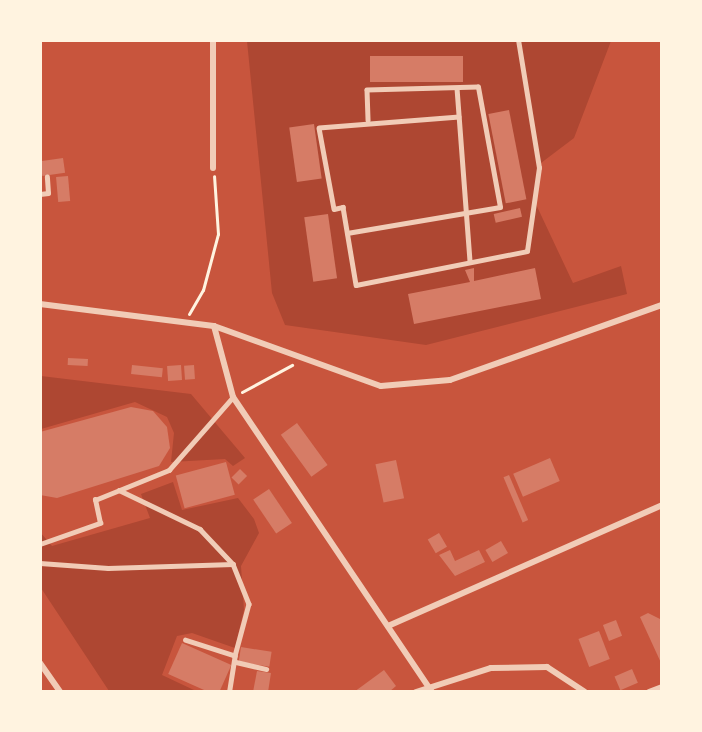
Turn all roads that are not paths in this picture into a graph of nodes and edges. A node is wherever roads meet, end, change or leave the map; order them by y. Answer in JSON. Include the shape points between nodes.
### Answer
{"nodes":[{"id":1,"x":213,"y":40,"type":"edge"},
{"id":2,"x":518,"y":40,"type":"edge"},
{"id":3,"x":457,"y":88,"type":"junction"},
{"id":4,"x":459,"y":117,"type":"junction"},
{"id":5,"x":368,"y":120,"type":"junction"},
{"id":6,"x":213,"y":168,"type":"road end"},
{"id":7,"x":47,"y":177,"type":"dead end"},
{"id":8,"x":40,"y":194,"type":"edge"},
{"id":9,"x":464,"y":216,"type":"junction"},
{"id":10,"x":347,"y":233,"type":"junction"},
{"id":11,"x":471,"y":262,"type":"junction"},
{"id":12,"x":40,"y":304,"type":"edge"},
{"id":13,"x":662,"y":305,"type":"edge"},
{"id":14,"x":214,"y":326,"type":"junction"},
{"id":15,"x":233,"y":398,"type":"junction"},
{"id":16,"x":118,"y":490,"type":"junction"},
{"id":17,"x":662,"y":505,"type":"edge"},
{"id":18,"x":40,"y":544,"type":"edge"},
{"id":19,"x":40,"y":563,"type":"edge"},
{"id":20,"x":233,"y":564,"type":"junction"},
{"id":21,"x":388,"y":626,"type":"junction"},
{"id":22,"x":185,"y":640,"type":"dead end"},
{"id":23,"x":235,"y":656,"type":"junction"},
{"id":24,"x":236,"y":662,"type":"junction"},
{"id":25,"x":40,"y":663,"type":"edge"},
{"id":26,"x":266,"y":669,"type":"dead end"},
{"id":27,"x":427,"y":684,"type":"junction"},
{"id":28,"x":662,"y":687,"type":"edge"},
{"id":29,"x":60,"y":692,"type":"edge"},
{"id":30,"x":229,"y":692,"type":"edge"},
{"id":31,"x":416,"y":692,"type":"edge"},
{"id":32,"x":432,"y":692,"type":"edge"},
{"id":33,"x":585,"y":692,"type":"edge"},
{"id":34,"x":649,"y":692,"type":"edge"}],
"edges":[{"from":1,"to":6,"type":"street"},
{"from":2,"to":11,"type":"lane","via":[[539,168],[527,251]]},
{"from":3,"to":4,"type":"lane"},
{"from":3,"to":5,"type":"lane","via":[[367,90]]},
{"from":3,"to":9,"type":"lane","via":[[478,87],[500,207]]},
{"from":4,"to":5,"type":"lane"},
{"from":4,"to":9,"type":"lane"},
{"from":5,"to":10,"type":"lane","via":[[319,128],[334,209],[343,207]]},
{"from":7,"to":8,"type":"lane","via":[[48,193]]},
{"from":9,"to":10,"type":"lane"},
{"from":9,"to":11,"type":"lane"},
{"from":10,"to":11,"type":"lane","via":[[356,285]]},
{"from":12,"to":14,"type":"street"},
{"from":13,"to":14,"type":"street","via":[[450,380],[381,386]]},
{"from":14,"to":15,"type":"street"},
{"from":15,"to":16,"type":"lane","via":[[170,470]]},
{"from":15,"to":21,"type":"street"},
{"from":16,"to":18,"type":"lane","via":[[95,500],[100,523]]},
{"from":16,"to":20,"type":"lane","via":[[200,529]]},
{"from":17,"to":21,"type":"street"},
{"from":19,"to":20,"type":"lane","via":[[108,568]]},
{"from":20,"to":23,"type":"lane","via":[[249,604]]},
{"from":21,"to":27,"type":"street"},
{"from":22,"to":23,"type":"lane"},
{"from":23,"to":24,"type":"lane"},
{"from":24,"to":26,"type":"lane"},
{"from":24,"to":30,"type":"lane"},
{"from":25,"to":29,"type":"street"},
{"from":27,"to":31,"type":"street"},
{"from":27,"to":32,"type":"street"},
{"from":27,"to":33,"type":"street","via":[[491,668],[547,667]]},
{"from":28,"to":34,"type":"street"}]}
